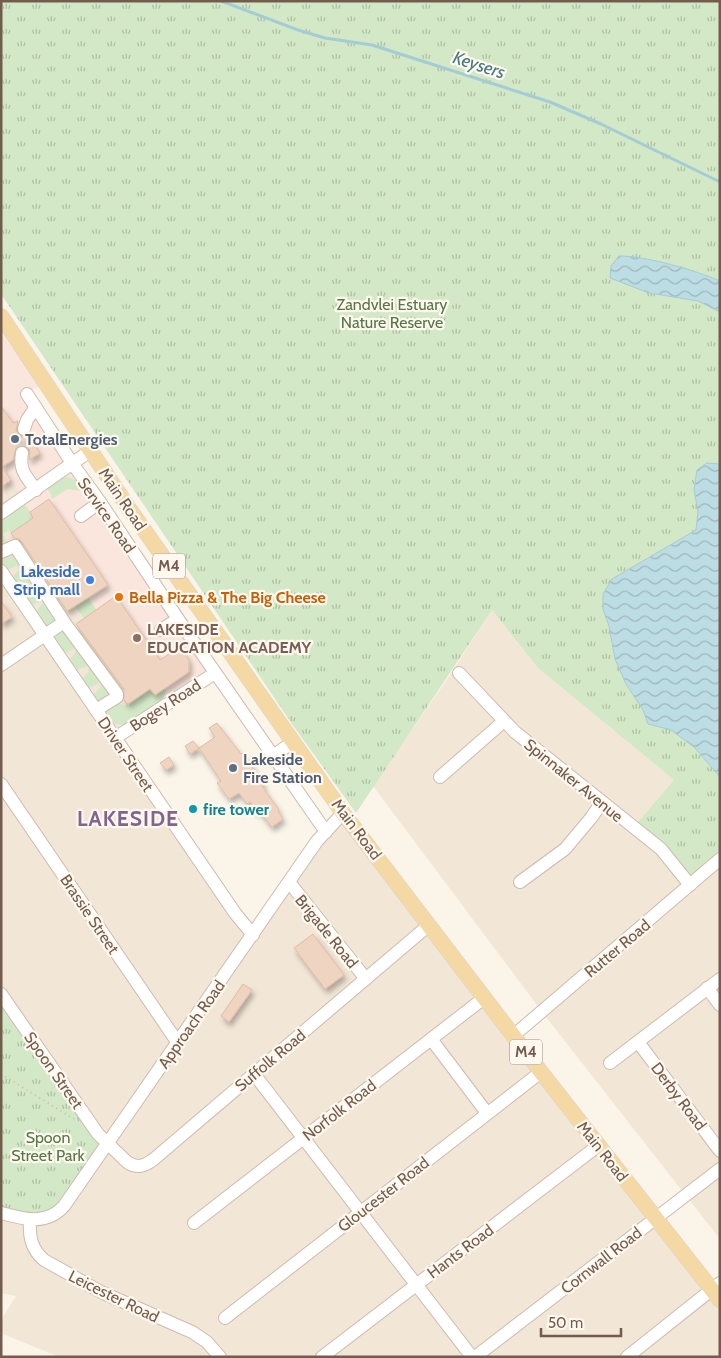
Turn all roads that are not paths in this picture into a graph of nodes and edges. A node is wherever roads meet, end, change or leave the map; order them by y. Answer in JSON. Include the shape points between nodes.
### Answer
{"nodes":[{"id":1,"x":1,"y":316,"type":"edge"},
{"id":2,"x":27,"y":394,"type":"dead end"},
{"id":3,"x":35,"y":408,"type":"junction"},
{"id":4,"x":24,"y":429,"type":"tunnel mouth"},
{"id":5,"x":90,"y":451,"type":"junction"},
{"id":6,"x":22,"y":453,"type":"tunnel mouth"},
{"id":7,"x":72,"y":463,"type":"junction"},
{"id":8,"x":36,"y":490,"type":"junction"},
{"id":9,"x":100,"y":502,"type":"junction"},
{"id":10,"x":1,"y":513,"type":"edge"},
{"id":11,"x":81,"y":516,"type":"dead end"},
{"id":12,"x":4,"y":551,"type":"edge"},
{"id":13,"x":1,"y":571,"type":"edge"},
{"id":14,"x":178,"y":619,"type":"junction"},
{"id":15,"x":61,"y":624,"type":"junction"},
{"id":16,"x":161,"y":630,"type":"dead end"},
{"id":17,"x":45,"y":635,"type":"junction"},
{"id":18,"x":1,"y":665,"type":"edge"},
{"id":19,"x":215,"y":673,"type":"junction"},
{"id":20,"x":459,"y":673,"type":"dead end"},
{"id":21,"x":96,"y":710,"type":"junction"},
{"id":22,"x":504,"y":721,"type":"junction"},
{"id":23,"x":116,"y":738,"type":"junction"},
{"id":24,"x":293,"y":742,"type":"junction"},
{"id":25,"x":273,"y":756,"type":"junction"},
{"id":26,"x":440,"y":777,"type":"dead end"},
{"id":27,"x":1,"y":784,"type":"edge"},
{"id":28,"x":602,"y":802,"type":"junction"},
{"id":29,"x":343,"y":813,"type":"junction"},
{"id":30,"x":326,"y":832,"type":"junction"},
{"id":31,"x":720,"y":860,"type":"edge"},
{"id":32,"x":289,"y":882,"type":"junction"},
{"id":33,"x":520,"y":882,"type":"dead end"},
{"id":34,"x":690,"y":885,"type":"junction"},
{"id":35,"x":429,"y":925,"type":"junction"},
{"id":36,"x":253,"y":935,"type":"junction"},
{"id":37,"x":366,"y":979,"type":"junction"},
{"id":38,"x":720,"y":979,"type":"edge"},
{"id":39,"x":707,"y":988,"type":"junction"},
{"id":40,"x":1,"y":994,"type":"edge"},
{"id":41,"x":484,"y":998,"type":"junction"},
{"id":42,"x":720,"y":1004,"type":"edge"},
{"id":43,"x":513,"y":1036,"type":"junction"},
{"id":44,"x":431,"y":1039,"type":"junction"},
{"id":45,"x":638,"y":1042,"type":"junction"},
{"id":46,"x":178,"y":1043,"type":"junction"},
{"id":47,"x":610,"y":1063,"type":"dead end"},
{"id":48,"x":541,"y":1072,"type":"junction"},
{"id":49,"x":254,"y":1074,"type":"junction"},
{"id":50,"x":487,"y":1113,"type":"junction"},
{"id":51,"x":303,"y":1138,"type":"junction"},
{"id":52,"x":109,"y":1143,"type":"junction"},
{"id":53,"x":599,"y":1145,"type":"junction"},
{"id":54,"x":720,"y":1150,"type":"edge"},
{"id":55,"x":720,"y":1169,"type":"edge"},
{"id":56,"x":360,"y":1211,"type":"junction"},
{"id":57,"x":1,"y":1213,"type":"edge"},
{"id":58,"x":655,"y":1218,"type":"junction"},
{"id":59,"x":30,"y":1220,"type":"junction"},
{"id":60,"x":194,"y":1223,"type":"dead end"},
{"id":61,"x":416,"y":1284,"type":"junction"},
{"id":62,"x":717,"y":1291,"type":"edge"},
{"id":63,"x":225,"y":1318,"type":"dead end"},
{"id":64,"x":220,"y":1357,"type":"edge"},
{"id":65,"x":322,"y":1357,"type":"edge"},
{"id":66,"x":474,"y":1357,"type":"edge"},
{"id":67,"x":627,"y":1357,"type":"edge"}],
"edges":[{"from":1,"to":5,"type":"main road","name":"Main Road","number":"M4"},
{"from":2,"to":3,"type":"street","name":"Service Road"},
{"from":3,"to":4,"type":"street"},
{"from":3,"to":7,"type":"street","name":"Service Road"},
{"from":5,"to":7,"type":"street"},
{"from":5,"to":24,"type":"main road","name":"Main Road","number":"M4"},
{"from":6,"to":8,"type":"street","via":[[22,470]]},
{"from":7,"to":8,"type":"street"},
{"from":7,"to":9,"type":"street","name":"Service Road"},
{"from":8,"to":10,"type":"street"},
{"from":9,"to":11,"type":"street"},
{"from":9,"to":14,"type":"street","name":"Service Road"},
{"from":12,"to":15,"type":"street","via":[[15,546]]},
{"from":13,"to":17,"type":"street","name":"Driver Street"},
{"from":14,"to":16,"type":"street"},
{"from":14,"to":19,"type":"street","name":"Service Road"},
{"from":15,"to":17,"type":"street"},
{"from":15,"to":21,"type":"street","via":[[117,694]]},
{"from":17,"to":18,"type":"street"},
{"from":17,"to":21,"type":"street","name":"Driver Street"},
{"from":19,"to":23,"type":"street","name":"Bogey Road"},
{"from":19,"to":25,"type":"street","name":"Service Road"},
{"from":20,"to":22,"type":"street","name":"Spinnaker Avenue"},
{"from":21,"to":23,"type":"street","name":"Driver Street"},
{"from":22,"to":26,"type":"street"},
{"from":22,"to":28,"type":"street","name":"Spinnaker Avenue"},
{"from":23,"to":36,"type":"street","name":"Driver Street"},
{"from":24,"to":25,"type":"street"},
{"from":24,"to":29,"type":"main road","name":"Main Road","number":"M4"},
{"from":25,"to":30,"type":"street","name":"Service Road"},
{"from":27,"to":46,"type":"street","name":"Brassie Street"},
{"from":28,"to":33,"type":"street","via":[[565,849]]},
{"from":28,"to":34,"type":"street","name":"Spinnaker Avenue","via":[[661,849]]},
{"from":29,"to":30,"type":"street","name":"Approach Road"},
{"from":29,"to":35,"type":"main road","name":"Main Road","number":"M4"},
{"from":30,"to":32,"type":"street","name":"Approach Road"},
{"from":31,"to":34,"type":"street","name":"Rutter Road"},
{"from":32,"to":36,"type":"street","name":"Approach Road"},
{"from":32,"to":37,"type":"street","name":"Brigade Road"},
{"from":34,"to":43,"type":"street","name":"Rutter Road"},
{"from":35,"to":37,"type":"street","name":"Suffolk Road"},
{"from":35,"to":41,"type":"main road","name":"Main Road","number":"M4"},
{"from":36,"to":46,"type":"street","name":"Approach Road"},
{"from":37,"to":49,"type":"street","name":"Suffolk Road"},
{"from":38,"to":39,"type":"street"},
{"from":39,"to":42,"type":"street"},
{"from":39,"to":45,"type":"street"},
{"from":40,"to":52,"type":"street","name":"Spoon Street","via":[[98,1134]]},
{"from":41,"to":43,"type":"main road","name":"Main Road","number":"M4"},
{"from":41,"to":44,"type":"street","name":"Norfolk Road"},
{"from":43,"to":48,"type":"main road","name":"Main Road","number":"M4"},
{"from":44,"to":50,"type":"street"},
{"from":44,"to":51,"type":"street","name":"Norfolk Road"},
{"from":45,"to":47,"type":"street"},
{"from":45,"to":54,"type":"street","name":"Derby Road"},
{"from":46,"to":52,"type":"street","name":"Approach Road"},
{"from":48,"to":50,"type":"street","name":"Gloucester Road"},
{"from":48,"to":53,"type":"main road","name":"Main Road","number":"M4"},
{"from":49,"to":51,"type":"street"},
{"from":49,"to":52,"type":"street","name":"Suffolk Road","via":[[147,1164],[132,1166]]},
{"from":50,"to":56,"type":"street","name":"Gloucester Road"},
{"from":51,"to":56,"type":"street"},
{"from":51,"to":60,"type":"street","name":"Norfolk Road"},
{"from":52,"to":59,"type":"street","name":"Approach Road","via":[[60,1210],[45,1219]]},
{"from":53,"to":58,"type":"main road","name":"Main Road","number":"M4"},
{"from":53,"to":61,"type":"street","name":"Hants Road"},
{"from":55,"to":58,"type":"street","name":"Cornwall Road"},
{"from":56,"to":61,"type":"street"},
{"from":56,"to":63,"type":"street","name":"Gloucester Road"},
{"from":57,"to":59,"type":"street"},
{"from":58,"to":62,"type":"main road","name":"Main Road","number":"M4"},
{"from":58,"to":66,"type":"street","name":"Cornwall Road"},
{"from":59,"to":64,"type":"street","name":"Leicester Road","via":[[32,1245],[44,1260],[101,1292],[192,1332],[207,1342]]},
{"from":61,"to":65,"type":"street","name":"Hants Road"},
{"from":61,"to":66,"type":"street"},
{"from":62,"to":67,"type":"street"}]}
